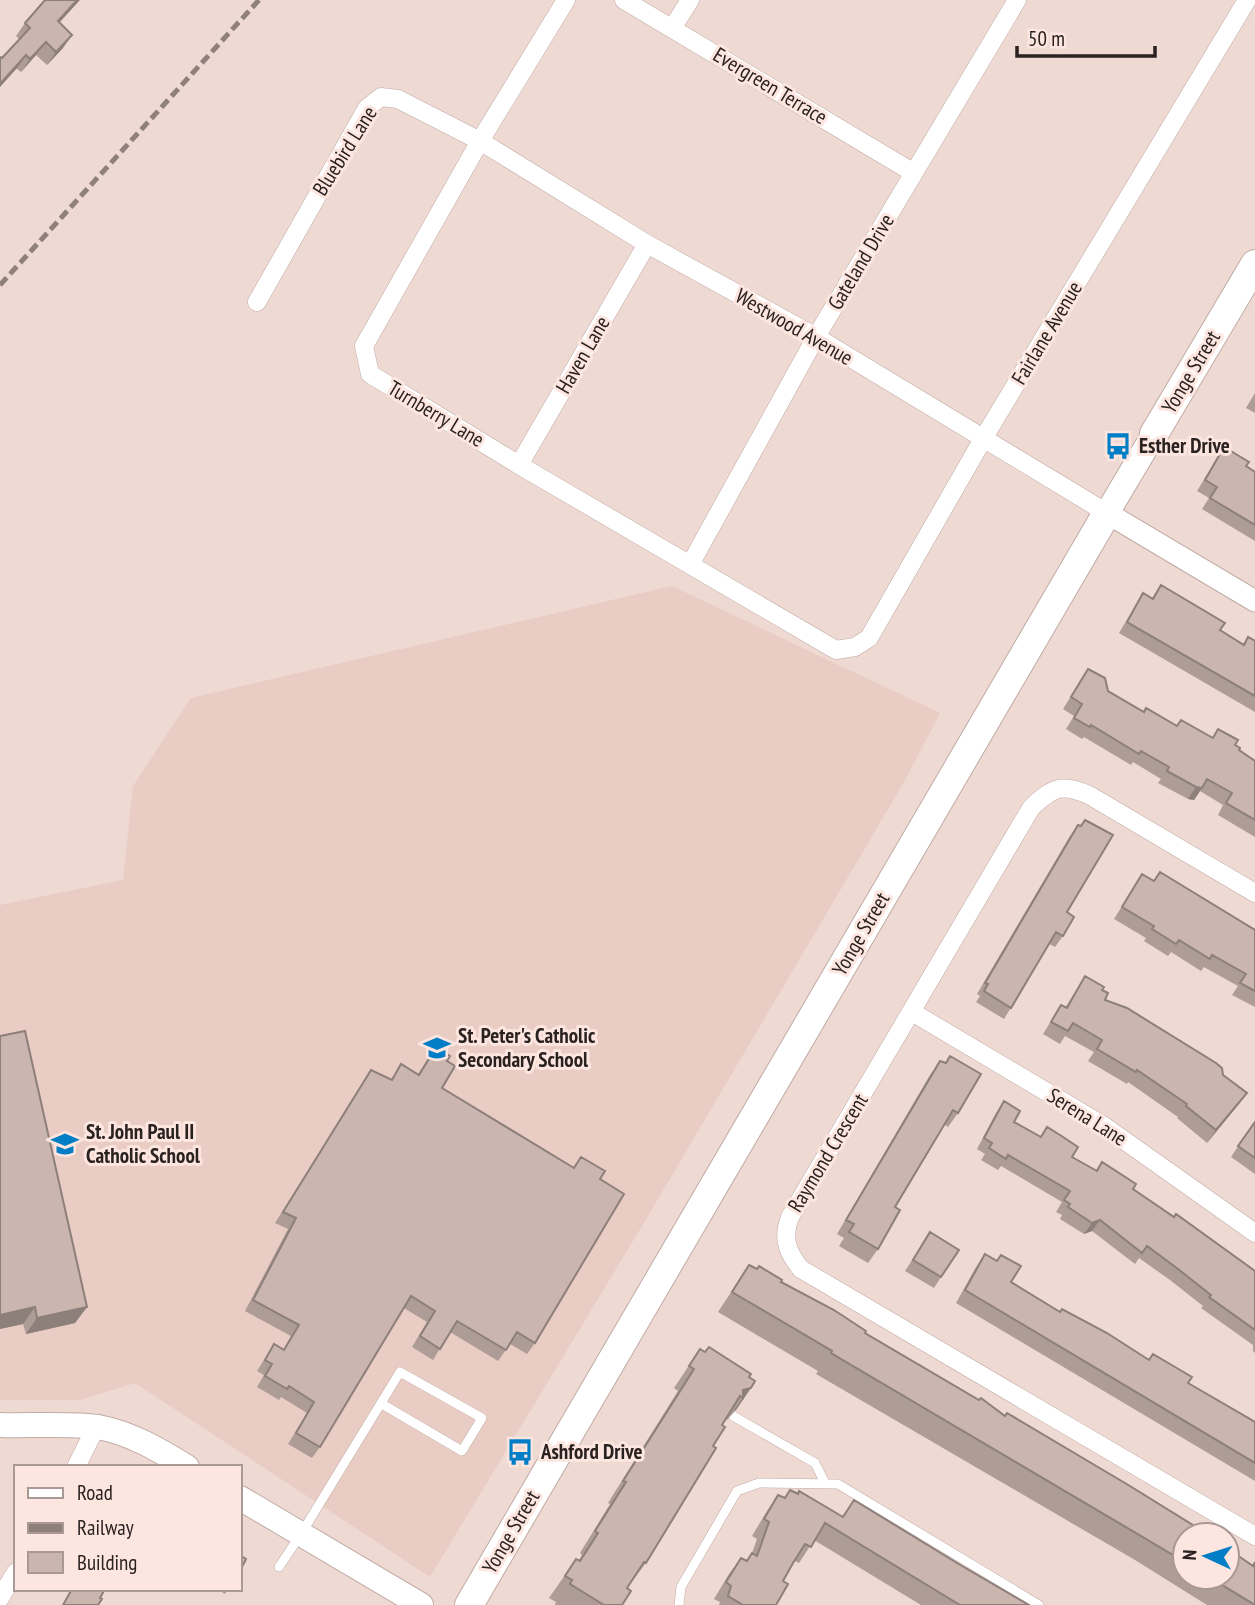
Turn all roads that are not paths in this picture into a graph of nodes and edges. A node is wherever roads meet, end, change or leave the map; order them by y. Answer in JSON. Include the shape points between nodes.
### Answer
{"nodes":[{"id":1,"x":566,"y":0,"type":"edge"},
{"id":2,"x":624,"y":0,"type":"edge"},
{"id":3,"x":690,"y":0,"type":"edge"},
{"id":4,"x":1017,"y":0,"type":"edge"},
{"id":5,"x":1247,"y":0,"type":"edge"},
{"id":6,"x":673,"y":27,"type":"junction"},
{"id":7,"x":480,"y":141,"type":"junction"},
{"id":8,"x":914,"y":173,"type":"junction"},
{"id":9,"x":648,"y":244,"type":"junction"},
{"id":10,"x":1255,"y":264,"type":"edge"},
{"id":11,"x":257,"y":302,"type":"dead end"},
{"id":12,"x":816,"y":337,"type":"junction"},
{"id":13,"x":1154,"y":434,"type":"joint"},
{"id":14,"x":983,"y":439,"type":"junction"},
{"id":15,"x":519,"y":465,"type":"junction"},
{"id":16,"x":1107,"y":513,"type":"junction"},
{"id":17,"x":691,"y":564,"type":"junction"},
{"id":18,"x":1255,"y":601,"type":"edge"},
{"id":19,"x":836,"y":650,"type":"joint"},
{"id":20,"x":1255,"y":893,"type":"edge"},
{"id":21,"x":912,"y":1012,"type":"junction"},
{"id":22,"x":1255,"y":1233,"type":"edge"},
{"id":23,"x":382,"y":1404,"type":"junction"},
{"id":24,"x":733,"y":1416,"type":"edge"},
{"id":25,"x":0,"y":1425,"type":"edge"},
{"id":26,"x":96,"y":1427,"type":"junction"},
{"id":27,"x":77,"y":1465,"type":"edge"},
{"id":28,"x":184,"y":1465,"type":"edge"},
{"id":29,"x":825,"y":1483,"type":"junction"},
{"id":30,"x":242,"y":1499,"type":"edge"},
{"id":31,"x":301,"y":1534,"type":"junction"},
{"id":32,"x":1255,"y":1536,"type":"edge"},
{"id":33,"x":279,"y":1567,"type":"dead end"},
{"id":34,"x":14,"y":1575,"type":"edge"},
{"id":35,"x":0,"y":1598,"type":"edge"},
{"id":36,"x":421,"y":1605,"type":"edge"},
{"id":37,"x":469,"y":1605,"type":"edge"},
{"id":38,"x":678,"y":1605,"type":"edge"},
{"id":39,"x":1039,"y":1605,"type":"edge"}],
"edges":[{"from":1,"to":7,"type":"street","name":"Turnberry Lane"},
{"from":2,"to":6,"type":"street","name":"Evergreen Terrace"},
{"from":3,"to":6,"type":"street"},
{"from":4,"to":8,"type":"street","name":"Gateland Drive"},
{"from":5,"to":14,"type":"street","name":"Fairlane Avenue"},
{"from":6,"to":8,"type":"street","name":"Evergreen Terrace"},
{"from":7,"to":9,"type":"street","name":"Westwood Avenue"},
{"from":7,"to":11,"type":"street","name":"Bluebird Lane","via":[[398,99],[380,97],[367,108]]},
{"from":7,"to":15,"type":"street","name":"Turnberry Lane","via":[[364,346],[370,374]]},
{"from":8,"to":12,"type":"street","name":"Gateland Drive"},
{"from":9,"to":12,"type":"street","name":"Westwood Avenue"},
{"from":9,"to":15,"type":"street","name":"Haven Lane"},
{"from":10,"to":13,"type":"main road","name":"Yonge Street"},
{"from":12,"to":14,"type":"street","name":"Westwood Avenue"},
{"from":12,"to":17,"type":"street","name":"Gateland Drive"},
{"from":13,"to":16,"type":"main road","name":"Yonge Street"},
{"from":14,"to":16,"type":"street","name":"Westwood Avenue"},
{"from":14,"to":19,"type":"street","name":"Fairlane Avenue","via":[[869,638],[855,647]]},
{"from":15,"to":17,"type":"street","name":"Turnberry Lane"},
{"from":16,"to":18,"type":"street"},
{"from":16,"to":37,"type":"main road","name":"Yonge Street"},
{"from":17,"to":19,"type":"street","name":"Turnberry Lane"},
{"from":20,"to":21,"type":"street","name":"Raymond Crescent","via":[[1089,795],[1071,787],[1055,790],[1031,808]]},
{"from":21,"to":22,"type":"street","name":"Serena Lane","via":[[1104,1126]]},
{"from":21,"to":32,"type":"street","name":"Raymond Crescent","via":[[790,1217],[785,1238],[791,1256],[801,1269]]},
{"from":23,"to":23,"type":"lane","via":[[400,1372],[482,1418],[462,1451]]},
{"from":23,"to":31,"type":"lane"},
{"from":24,"to":29,"type":"lane","via":[[815,1463]]},
{"from":25,"to":26,"type":"main road"},
{"from":26,"to":27,"type":"street"},
{"from":26,"to":28,"type":"main road","via":[[128,1435]]},
{"from":29,"to":38,"type":"lane","via":[[759,1483],[737,1491],[681,1587]]},
{"from":29,"to":39,"type":"lane","via":[[838,1484]]},
{"from":30,"to":31,"type":"main road"},
{"from":31,"to":33,"type":"lane"},
{"from":31,"to":36,"type":"main road"},
{"from":34,"to":35,"type":"street"}]}
